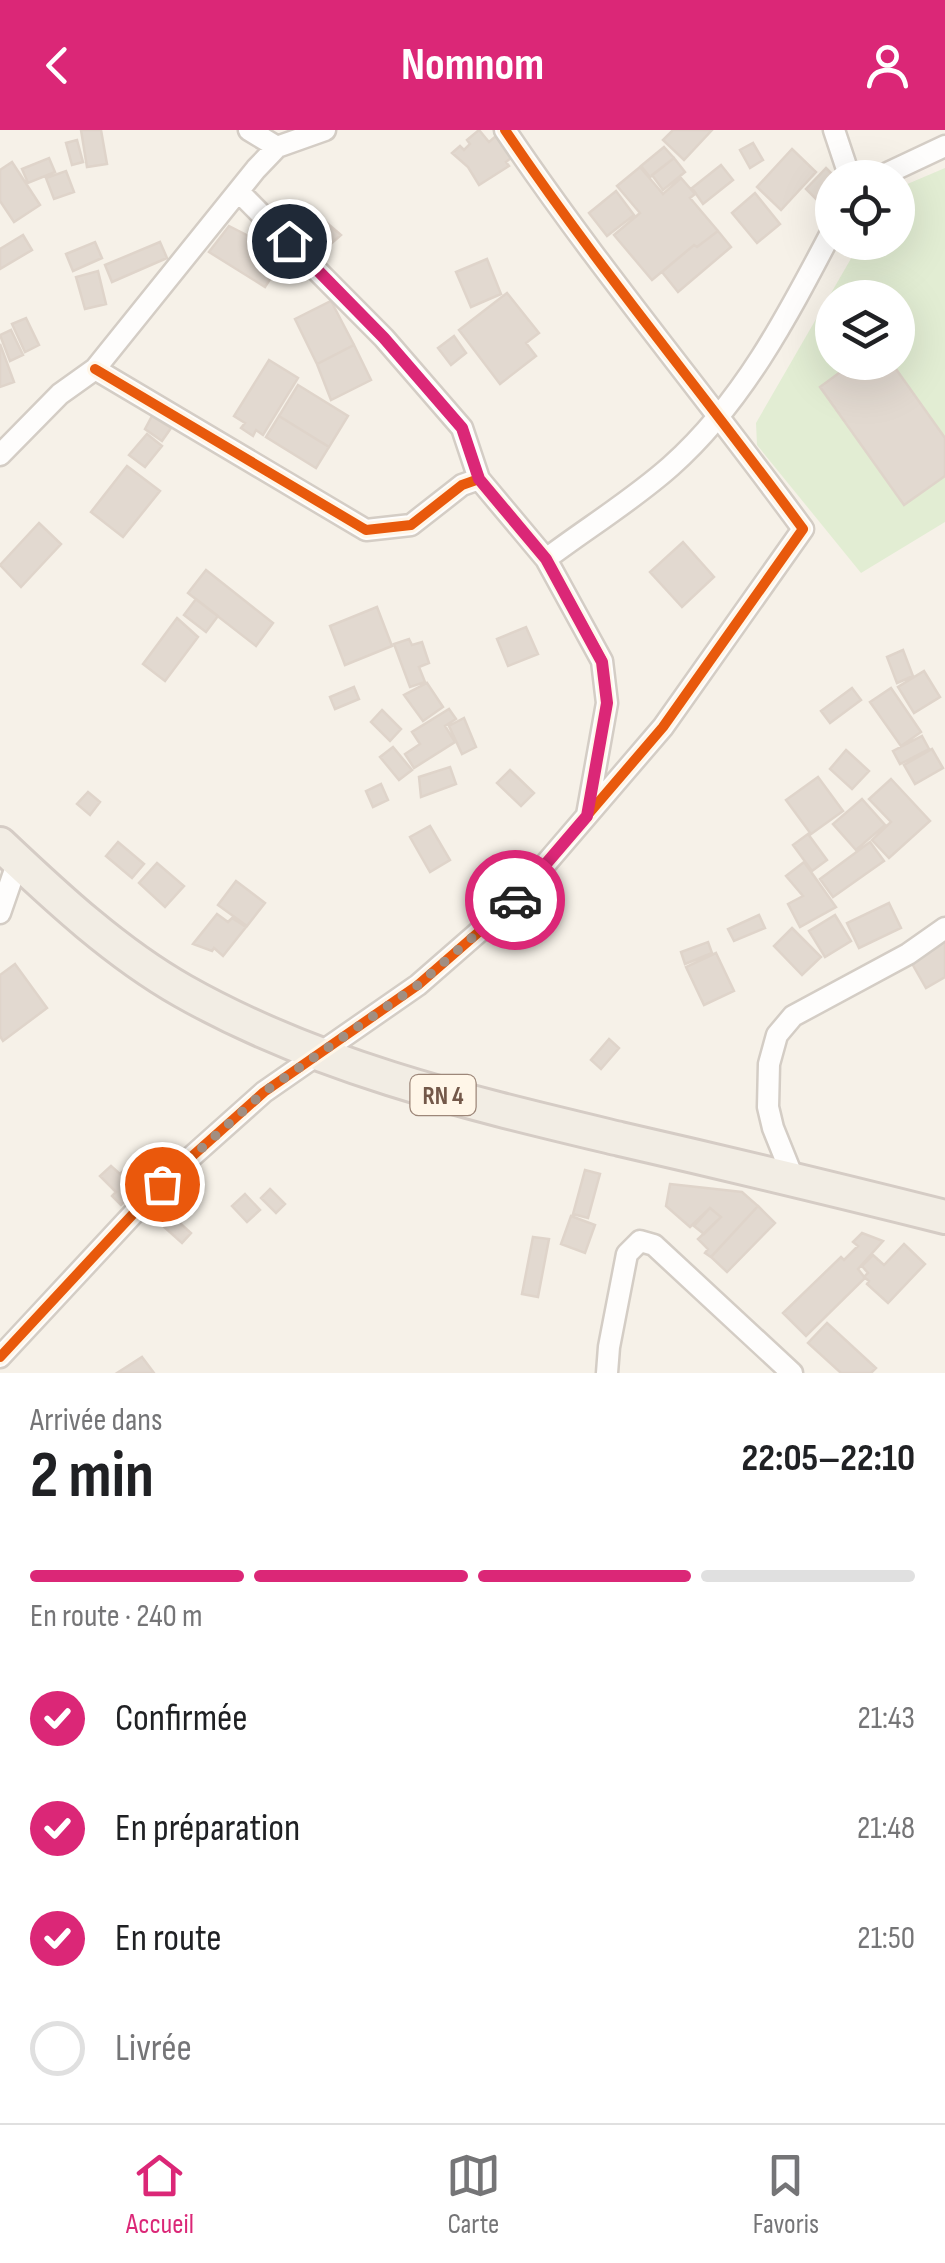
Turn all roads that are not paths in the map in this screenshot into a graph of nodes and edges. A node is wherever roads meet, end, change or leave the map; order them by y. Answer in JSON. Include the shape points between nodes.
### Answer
{"nodes":[{"id":1,"x":249,"y":130,"type":"edge"},
{"id":2,"x":325,"y":130,"type":"edge"},
{"id":3,"x":505,"y":130,"type":"edge"},
{"id":4,"x":834,"y":130,"type":"edge"},
{"id":5,"x":945,"y":146,"type":"edge"},
{"id":6,"x":277,"y":147,"type":"junction"},
{"id":7,"x":844,"y":160,"type":"edge"},
{"id":8,"x":915,"y":160,"type":"edge"},
{"id":9,"x":239,"y":192,"type":"junction"},
{"id":10,"x":817,"y":260,"type":"edge"},
{"id":11,"x":94,"y":369,"type":"junction"},
{"id":12,"x":719,"y":413,"type":"junction"},
{"id":13,"x":0,"y":455,"type":"edge"},
{"id":14,"x":479,"y":479,"type":"junction"},
{"id":15,"x":546,"y":559,"type":"junction"},
{"id":16,"x":587,"y":816,"type":"junction"},
{"id":17,"x":9,"y":853,"type":"edge"},
{"id":18,"x":0,"y":913,"type":"edge"},
{"id":19,"x":945,"y":928,"type":"edge"},
{"id":20,"x":314,"y":1054,"type":"junction"},
{"id":21,"x":794,"y":1180,"type":"junction"},
{"id":22,"x":945,"y":1216,"type":"edge"},
{"id":23,"x":0,"y":1357,"type":"edge"},
{"id":24,"x":608,"y":1373,"type":"edge"},
{"id":25,"x":792,"y":1373,"type":"edge"}],
"edges":[{"from":1,"to":6,"type":"street"},
{"from":2,"to":6,"type":"street"},
{"from":3,"to":12,"type":"street","via":[[665,350]]},
{"from":4,"to":7,"type":"street"},
{"from":5,"to":8,"type":"street"},
{"from":6,"to":9,"type":"street"},
{"from":9,"to":11,"type":"street"},
{"from":9,"to":14,"type":"street","via":[[384,338],[462,428]]},
{"from":10,"to":12,"type":"street","via":[[768,352]]},
{"from":11,"to":13,"type":"street"},
{"from":11,"to":14,"type":"street","via":[[366,530],[410,525],[462,484]]},
{"from":12,"to":15,"type":"street","via":[[672,466]]},
{"from":12,"to":16,"type":"street","via":[[803,529],[663,727]]},
{"from":14,"to":15,"type":"street"},
{"from":15,"to":16,"type":"street","via":[[602,662],[607,703]]},
{"from":16,"to":20,"type":"street","via":[[512,903],[432,973]]},
{"from":17,"to":18,"type":"street"},
{"from":17,"to":20,"type":"main road","number":"RN 4","via":[[120,949],[180,990]]},
{"from":19,"to":21,"type":"street","via":[[793,1016],[777,1036],[768,1107]]},
{"from":20,"to":21,"type":"main road","number":"RN 4","via":[[448,1096]]},
{"from":20,"to":23,"type":"street","via":[[162,1184]]},
{"from":21,"to":22,"type":"main road","number":"RN 4"},
{"from":24,"to":25,"type":"street","via":[[627,1254],[640,1241],[654,1245]]}]}
